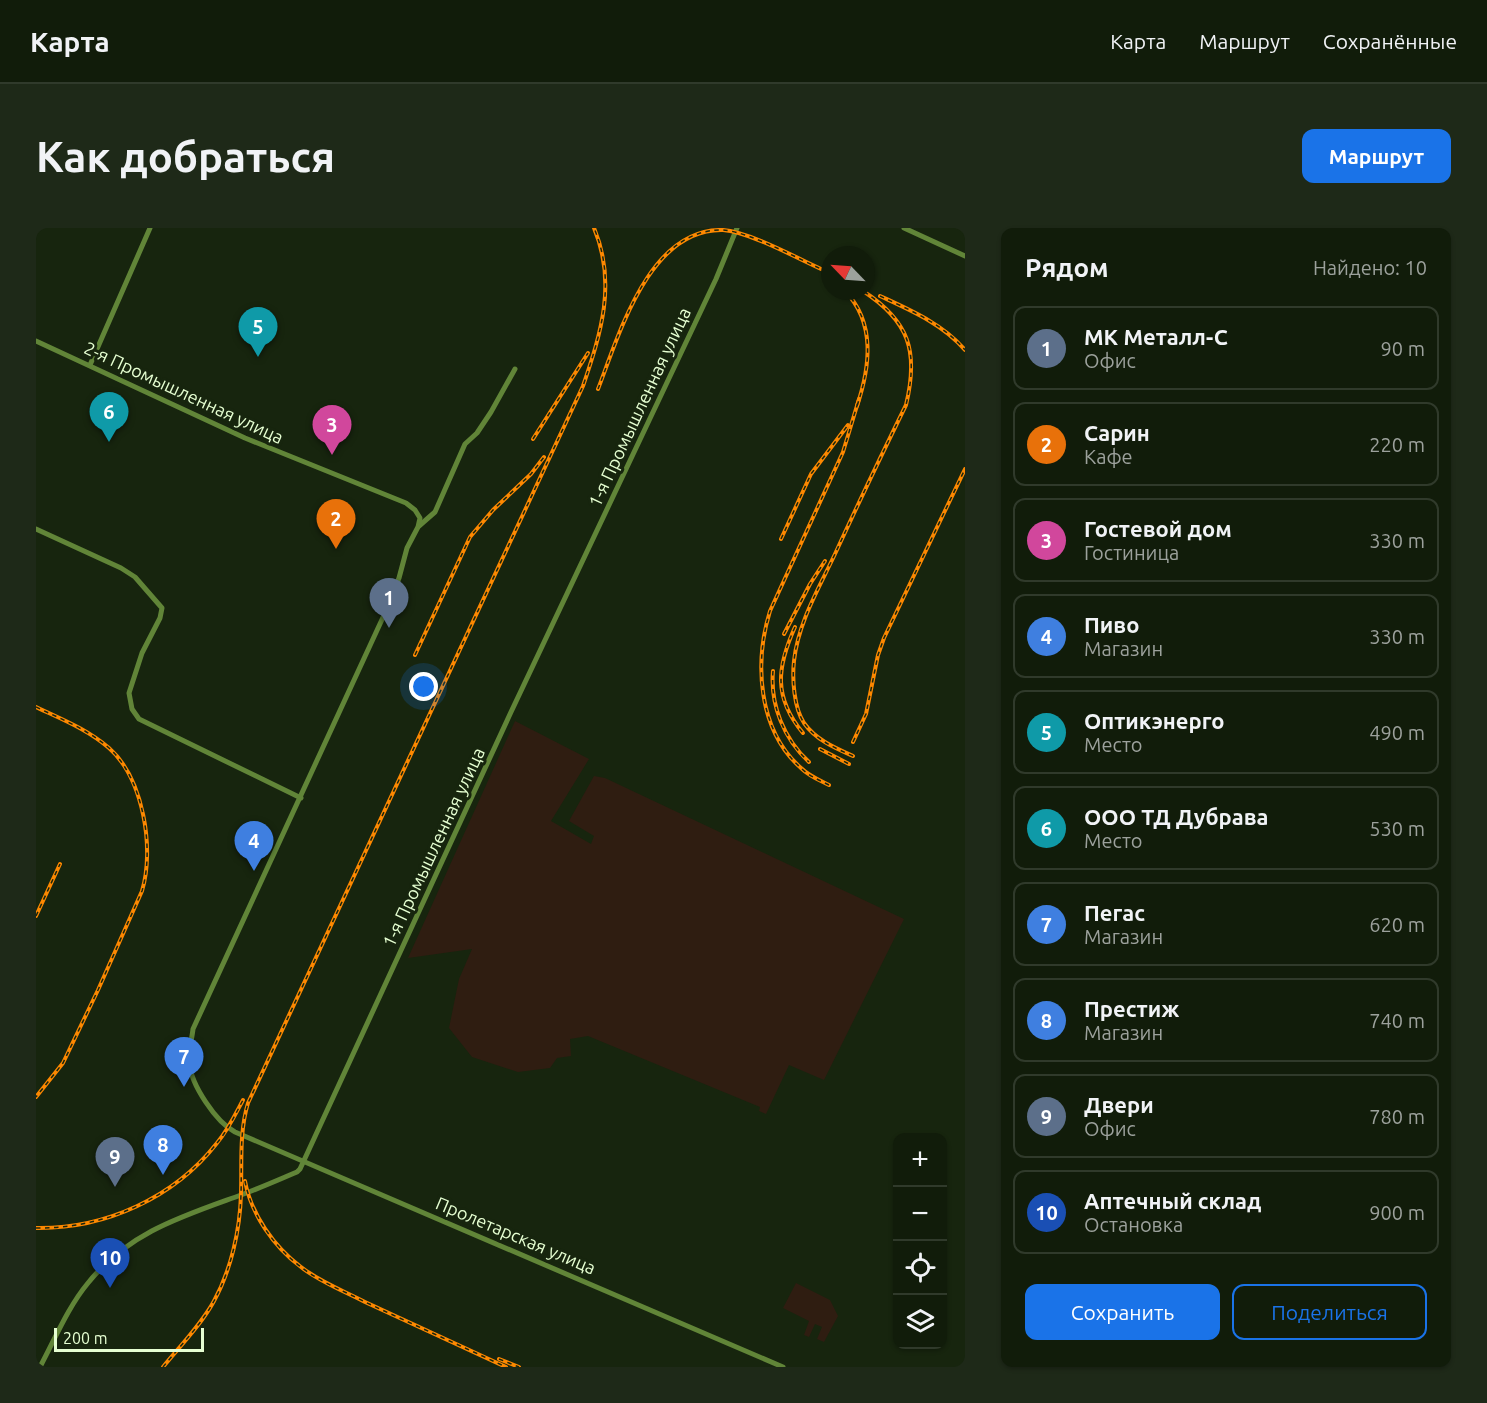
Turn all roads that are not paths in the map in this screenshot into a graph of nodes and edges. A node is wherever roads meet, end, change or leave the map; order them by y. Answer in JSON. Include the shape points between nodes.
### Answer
{"nodes":[{"id":1,"x":150,"y":228,"type":"edge"},
{"id":2,"x":737,"y":228,"type":"edge"},
{"id":3,"x":904,"y":228,"type":"edge"},
{"id":4,"x":965,"y":256,"type":"edge"},
{"id":5,"x":36,"y":341,"type":"edge"},
{"id":6,"x":90,"y":365,"type":"junction"},
{"id":7,"x":514,"y":369,"type":"dead end"},
{"id":8,"x":418,"y":527,"type":"junction"},
{"id":9,"x":36,"y":529,"type":"edge"},
{"id":10,"x":301,"y":798,"type":"junction"},
{"id":11,"x":306,"y":1160,"type":"junction"},
{"id":12,"x":40,"y":1367,"type":"edge"},
{"id":13,"x":783,"y":1367,"type":"edge"}],
"edges":[{"from":1,"to":6,"type":"street"},
{"from":2,"to":11,"type":"street","name":"1-я Промышленная улица"},
{"from":3,"to":4,"type":"street"},
{"from":5,"to":6,"type":"street","name":"2-я Промышленная улица"},
{"from":6,"to":8,"type":"street","name":"2-я Промышленная улица","via":[[245,438],[406,503],[420,518]]},
{"from":7,"to":8,"type":"street","via":[[491,412],[465,444],[435,512]]},
{"from":8,"to":10,"type":"street","via":[[386,613]]},
{"from":9,"to":10,"type":"street","via":[[121,568],[135,577],[162,609],[129,693],[139,719]]},
{"from":10,"to":11,"type":"street","name":"Пролетарская улица","via":[[193,1029],[189,1062],[194,1082],[228,1128]]},
{"from":11,"to":12,"type":"street","name":"1-я Промышленная улица","via":[[297,1173],[173,1219],[119,1252],[86,1285]]},
{"from":11,"to":13,"type":"street","name":"Пролетарская улица"}]}
